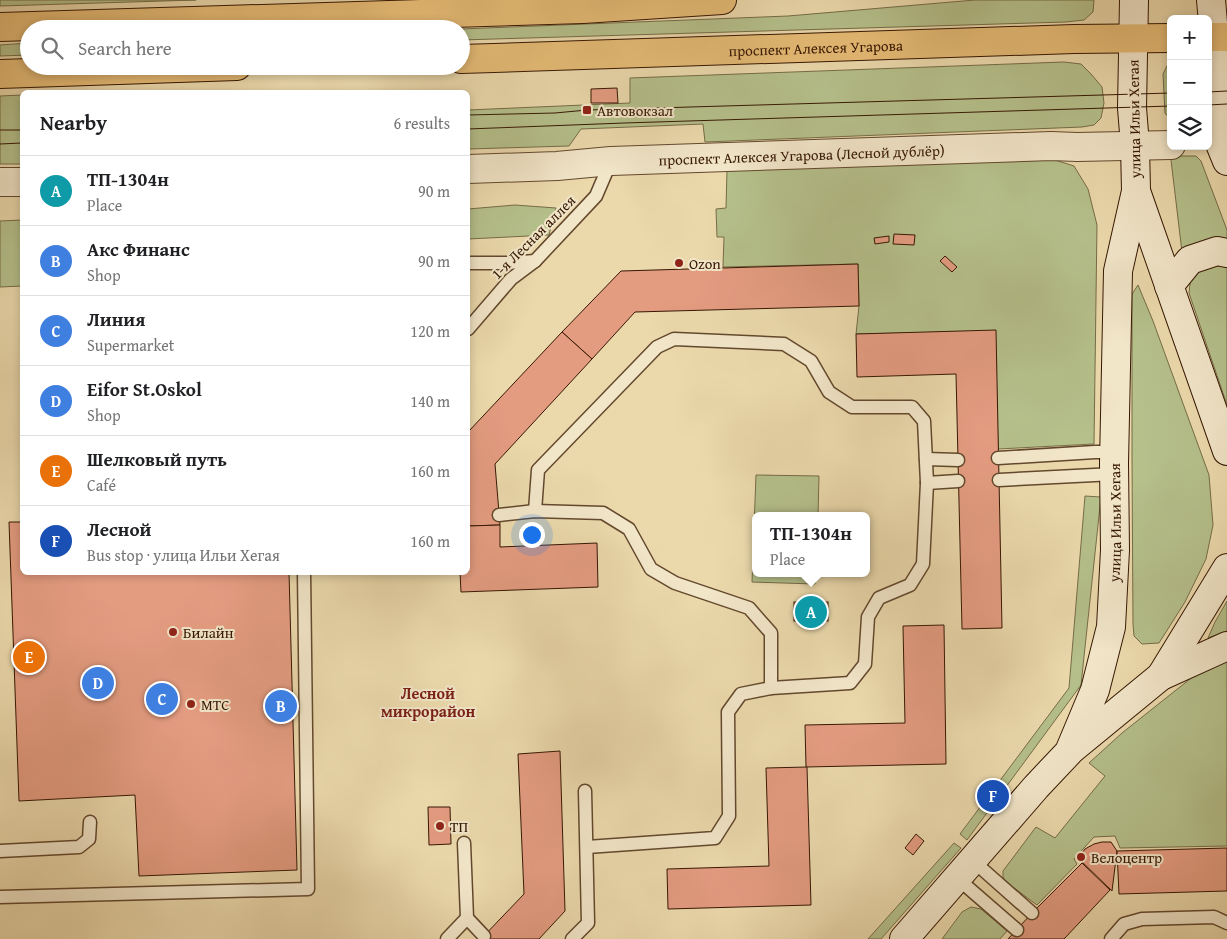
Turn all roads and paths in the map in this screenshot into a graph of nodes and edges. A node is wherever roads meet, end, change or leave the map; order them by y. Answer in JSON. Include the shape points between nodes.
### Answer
{"nodes":[{"id":1,"x":722,"y":0,"type":"edge"},
{"id":2,"x":1134,"y":0,"type":"edge"},
{"id":3,"x":1212,"y":0,"type":"edge"},
{"id":4,"x":202,"y":20,"type":"edge"},
{"id":5,"x":20,"y":25,"type":"edge"},
{"id":6,"x":0,"y":26,"type":"edge"},
{"id":7,"x":1217,"y":37,"type":"edge"},
{"id":8,"x":1133,"y":38,"type":"junction"},
{"id":9,"x":1167,"y":38,"type":"edge"},
{"id":10,"x":470,"y":59,"type":"edge"},
{"id":11,"x":20,"y":73,"type":"edge"},
{"id":12,"x":0,"y":74,"type":"edge"},
{"id":13,"x":1167,"y":145,"type":"edge"},
{"id":14,"x":1135,"y":146,"type":"junction"},
{"id":15,"x":1221,"y":149,"type":"edge"},
{"id":16,"x":611,"y":161,"type":"junction"},
{"id":17,"x":470,"y":169,"type":"edge"},
{"id":18,"x":0,"y":182,"type":"edge"},
{"id":19,"x":20,"y":182,"type":"edge"},
{"id":20,"x":1136,"y":192,"type":"junction"},
{"id":21,"x":1227,"y":254,"type":"edge"},
{"id":22,"x":535,"y":261,"type":"junction"},
{"id":23,"x":470,"y":263,"type":"edge"},
{"id":24,"x":1169,"y":286,"type":"junction"},
{"id":25,"x":470,"y":327,"type":"edge"},
{"id":26,"x":1227,"y":451,"type":"edge"},
{"id":27,"x":998,"y":458,"type":"dead end"},
{"id":28,"x":926,"y":459,"type":"junction"},
{"id":29,"x":958,"y":460,"type":"dead end"},
{"id":30,"x":1115,"y":463,"type":"junction"},
{"id":31,"x":999,"y":480,"type":"dead end"},
{"id":32,"x":927,"y":482,"type":"junction"},
{"id":33,"x":958,"y":482,"type":"dead end"},
{"id":34,"x":535,"y":511,"type":"junction"},
{"id":35,"x":499,"y":515,"type":"dead end"},
{"id":36,"x":1227,"y":568,"type":"edge"},
{"id":37,"x":304,"y":575,"type":"edge"},
{"id":38,"x":1227,"y":646,"type":"edge"},
{"id":39,"x":1161,"y":676,"type":"junction"},
{"id":40,"x":771,"y":688,"type":"junction"},
{"id":41,"x":1069,"y":752,"type":"junction"},
{"id":42,"x":585,"y":791,"type":"dead end"},
{"id":43,"x":90,"y":822,"type":"dead end"},
{"id":44,"x":464,"y":843,"type":"dead end"},
{"id":45,"x":587,"y":848,"type":"junction"},
{"id":46,"x":0,"y":851,"type":"edge"},
{"id":47,"x":964,"y":869,"type":"junction"},
{"id":48,"x":0,"y":897,"type":"edge"},
{"id":49,"x":1032,"y":913,"type":"dead end"},
{"id":50,"x":467,"y":918,"type":"junction"},
{"id":51,"x":1227,"y":923,"type":"edge"},
{"id":52,"x":1017,"y":930,"type":"dead end"},
{"id":53,"x":484,"y":936,"type":"dead end"},
{"id":54,"x":448,"y":939,"type":"edge"},
{"id":55,"x":572,"y":939,"type":"edge"},
{"id":56,"x":904,"y":939,"type":"edge"},
{"id":57,"x":1111,"y":939,"type":"edge"}],
"edges":[{"from":1,"to":4,"type":"main road","via":[[573,9]]},
{"from":2,"to":8,"type":"main road","name":"улица Ильи Хегая"},
{"from":3,"to":7,"type":"main road"},
{"from":5,"to":6,"type":"main road"},
{"from":7,"to":15,"type":"main road"},
{"from":8,"to":9,"type":"main road","name":"проспект Алексея Угарова"},
{"from":8,"to":10,"type":"main road","name":"проспект Алексея Угарова"},
{"from":8,"to":14,"type":"main road","name":"улица Ильи Хегая"},
{"from":11,"to":12,"type":"main road"},
{"from":13,"to":14,"type":"main road","name":"проспект Алексея Угарова (Лесной дублёр)"},
{"from":14,"to":16,"type":"main road","name":"проспект Алексея Угарова (Лесной дублёр)"},
{"from":14,"to":20,"type":"main road","name":"улица Ильи Хегая"},
{"from":16,"to":17,"type":"main road","name":"проспект Алексея Угарова (Лесной дублёр)"},
{"from":16,"to":22,"type":"lane","name":"1-я Лесная аллея","via":[[596,196]]},
{"from":18,"to":19,"type":"main road"},
{"from":20,"to":24,"type":"main road"},
{"from":20,"to":30,"type":"main road","name":"улица Ильи Хегая","via":[[1118,271]]},
{"from":21,"to":24,"type":"main road","via":[[1217,251],[1190,260]]},
{"from":22,"to":23,"type":"lane"},
{"from":22,"to":25,"type":"lane","name":"1-я Лесная аллея","via":[[511,279]]},
{"from":24,"to":26,"type":"main road"},
{"from":27,"to":30,"type":"lane","via":[[1095,452]]},
{"from":28,"to":29,"type":"lane"},
{"from":28,"to":32,"type":"lane"},
{"from":28,"to":34,"type":"lane","via":[[924,421],[912,407],[852,407],[828,392],[811,361],[784,344],[674,338],[657,347],[538,470]]},
{"from":30,"to":31,"type":"lane"},
{"from":30,"to":41,"type":"main road","name":"улица Ильи Хегая","via":[[1111,626],[1096,690]]},
{"from":32,"to":33,"type":"lane"},
{"from":32,"to":40,"type":"lane","via":[[923,564],[910,586],[879,598],[868,617],[865,664],[850,683]]},
{"from":34,"to":35,"type":"lane"},
{"from":34,"to":40,"type":"lane","via":[[603,513],[629,529],[651,569],[675,583],[749,608],[771,633]]},
{"from":36,"to":39,"type":"main road"},
{"from":37,"to":48,"type":"lane","via":[[308,889]]},
{"from":38,"to":39,"type":"main road"},
{"from":39,"to":41,"type":"main road"},
{"from":40,"to":45,"type":"lane","via":[[740,694],[728,712],[729,816],[715,838]]},
{"from":41,"to":47,"type":"main road","name":"улица Ильи Хегая"},
{"from":42,"to":45,"type":"lane"},
{"from":43,"to":46,"type":"lane","via":[[89,839],[79,847]]},
{"from":44,"to":50,"type":"lane"},
{"from":45,"to":55,"type":"lane","via":[[588,923]]},
{"from":47,"to":49,"type":"lane"},
{"from":47,"to":52,"type":"lane","via":[[987,904]]},
{"from":47,"to":56,"type":"main road","name":"улица Ильи Хегая"},
{"from":50,"to":53,"type":"lane"},
{"from":50,"to":54,"type":"lane"},
{"from":51,"to":57,"type":"lane","via":[[1214,917],[1142,919],[1124,924]]}]}
